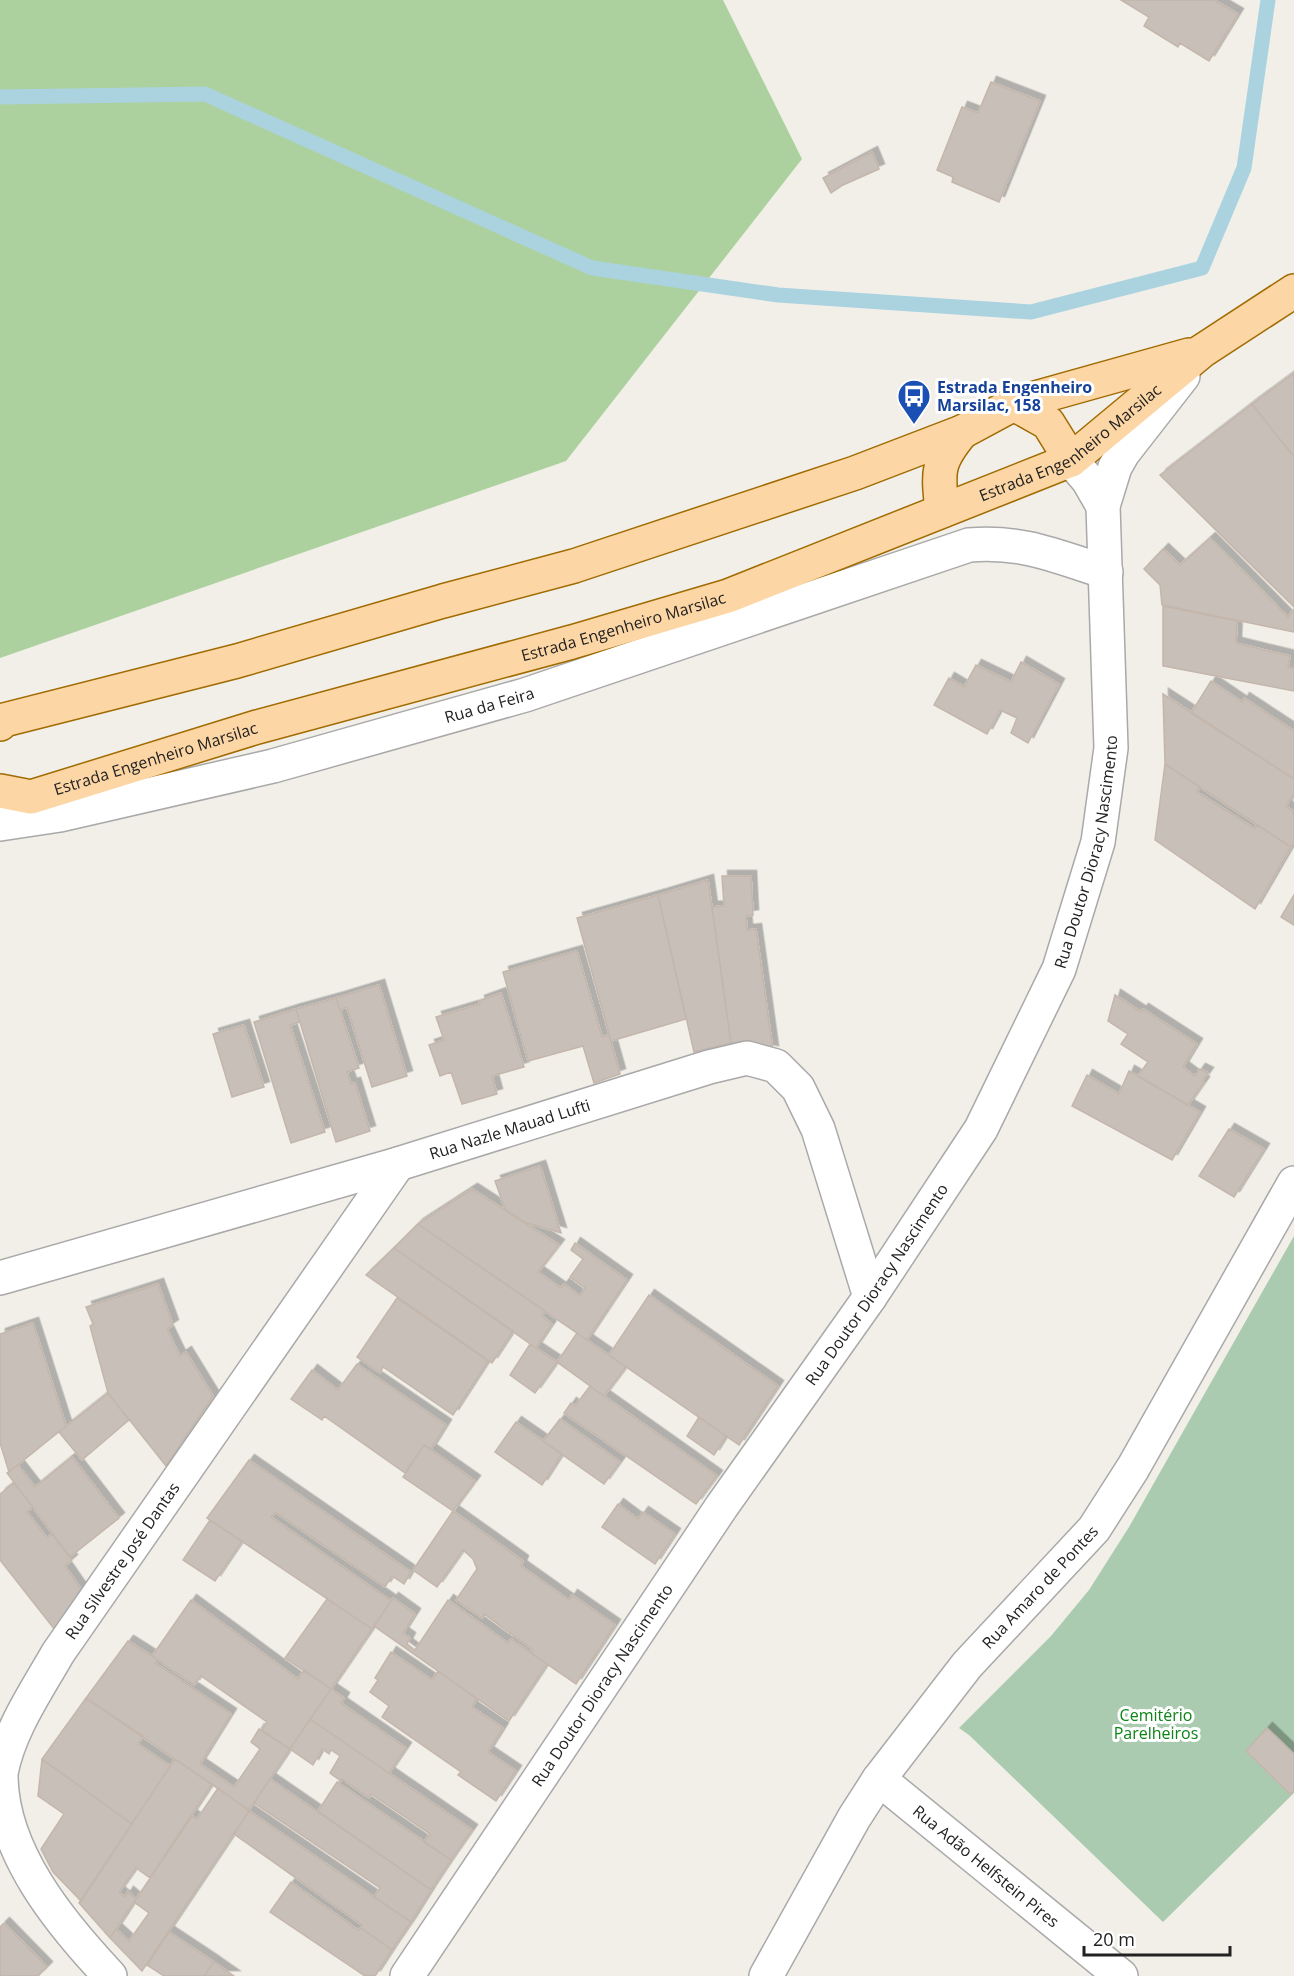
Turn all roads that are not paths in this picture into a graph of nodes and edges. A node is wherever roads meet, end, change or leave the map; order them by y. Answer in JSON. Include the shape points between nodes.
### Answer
{"nodes":[{"id":1,"x":1294,"y":291,"type":"edge"},
{"id":2,"x":1202,"y":351,"type":"junction"},
{"id":3,"x":1014,"y":404,"type":"junction"},
{"id":4,"x":962,"y":432,"type":"junction"},
{"id":5,"x":1071,"y":460,"type":"junction"},
{"id":6,"x":1103,"y":506,"type":"junction"},
{"id":7,"x":942,"y":511,"type":"junction"},
{"id":8,"x":969,"y":545,"type":"junction"},
{"id":9,"x":1106,"y":572,"type":"junction"},
{"id":10,"x":0,"y":724,"type":"edge"},
{"id":11,"x":0,"y":790,"type":"edge"},
{"id":12,"x":0,"y":824,"type":"edge"},
{"id":13,"x":399,"y":1164,"type":"junction"},
{"id":14,"x":1294,"y":1183,"type":"edge"},
{"id":15,"x":0,"y":1278,"type":"edge"},
{"id":16,"x":870,"y":1298,"type":"junction"},
{"id":17,"x":879,"y":1779,"type":"junction"},
{"id":18,"x":110,"y":1976,"type":"edge"},
{"id":19,"x":407,"y":1976,"type":"edge"},
{"id":20,"x":766,"y":1976,"type":"edge"},
{"id":21,"x":1121,"y":1976,"type":"edge"}],
"edges":[{"from":1,"to":2,"type":"main road","name":"Estrada Engenheiro Marsilac"},
{"from":2,"to":3,"type":"main road","name":"Estrada Engenheiro Marsilac"},
{"from":2,"to":5,"type":"main road","name":"Estrada Engenheiro Marsilac"},
{"from":2,"to":6,"type":"street","via":[[1123,453]]},
{"from":3,"to":4,"type":"main road","name":"Estrada Engenheiro Marsilac"},
{"from":3,"to":5,"type":"main road","via":[[1048,423]]},
{"from":4,"to":7,"type":"main road","via":[[948,448],[938,473]]},
{"from":4,"to":10,"type":"main road","name":"Estrada Engenheiro Marsilac","via":[[855,473],[574,566]]},
{"from":5,"to":6,"type":"street"},
{"from":5,"to":7,"type":"main road","name":"Estrada Engenheiro Marsilac"},
{"from":6,"to":9,"type":"street","name":"Rua Doutor Dioracy Nascimento"},
{"from":7,"to":8,"type":"street"},
{"from":7,"to":11,"type":"main road","name":"Estrada Engenheiro Marsilac","via":[[728,596],[256,727],[31,797]]},
{"from":8,"to":9,"type":"street","name":"Rua da Feira","via":[[1027,547]]},
{"from":8,"to":12,"type":"street","name":"Rua da Feira","via":[[525,695],[273,766],[60,815]]},
{"from":9,"to":16,"type":"street","name":"Rua Doutor Dioracy Nascimento","via":[[1111,748],[1098,842],[1059,969],[981,1129]]},
{"from":13,"to":15,"type":"street","name":"Rua Nazle Mauad Lufti"},
{"from":13,"to":16,"type":"street","name":"Rua Nazle Mauad Lufti","via":[[709,1066],[747,1058],[776,1066],[798,1088],[819,1129]]},
{"from":13,"to":18,"type":"street","name":"Rua Silvestre José Dantas","via":[[58,1653],[13,1734],[1,1773],[1,1815],[18,1861],[60,1922]]},
{"from":14,"to":17,"type":"street","name":"Rua Amaro de Pontes","via":[[1133,1468],[1094,1528],[968,1665]]},
{"from":16,"to":19,"type":"street","name":"Rua Doutor Dioracy Nascimento","via":[[722,1506]]},
{"from":17,"to":20,"type":"street","name":"Rua Amaro de Pontes"},
{"from":17,"to":21,"type":"street","name":"Rua Adão Helfstein Pires"}]}
